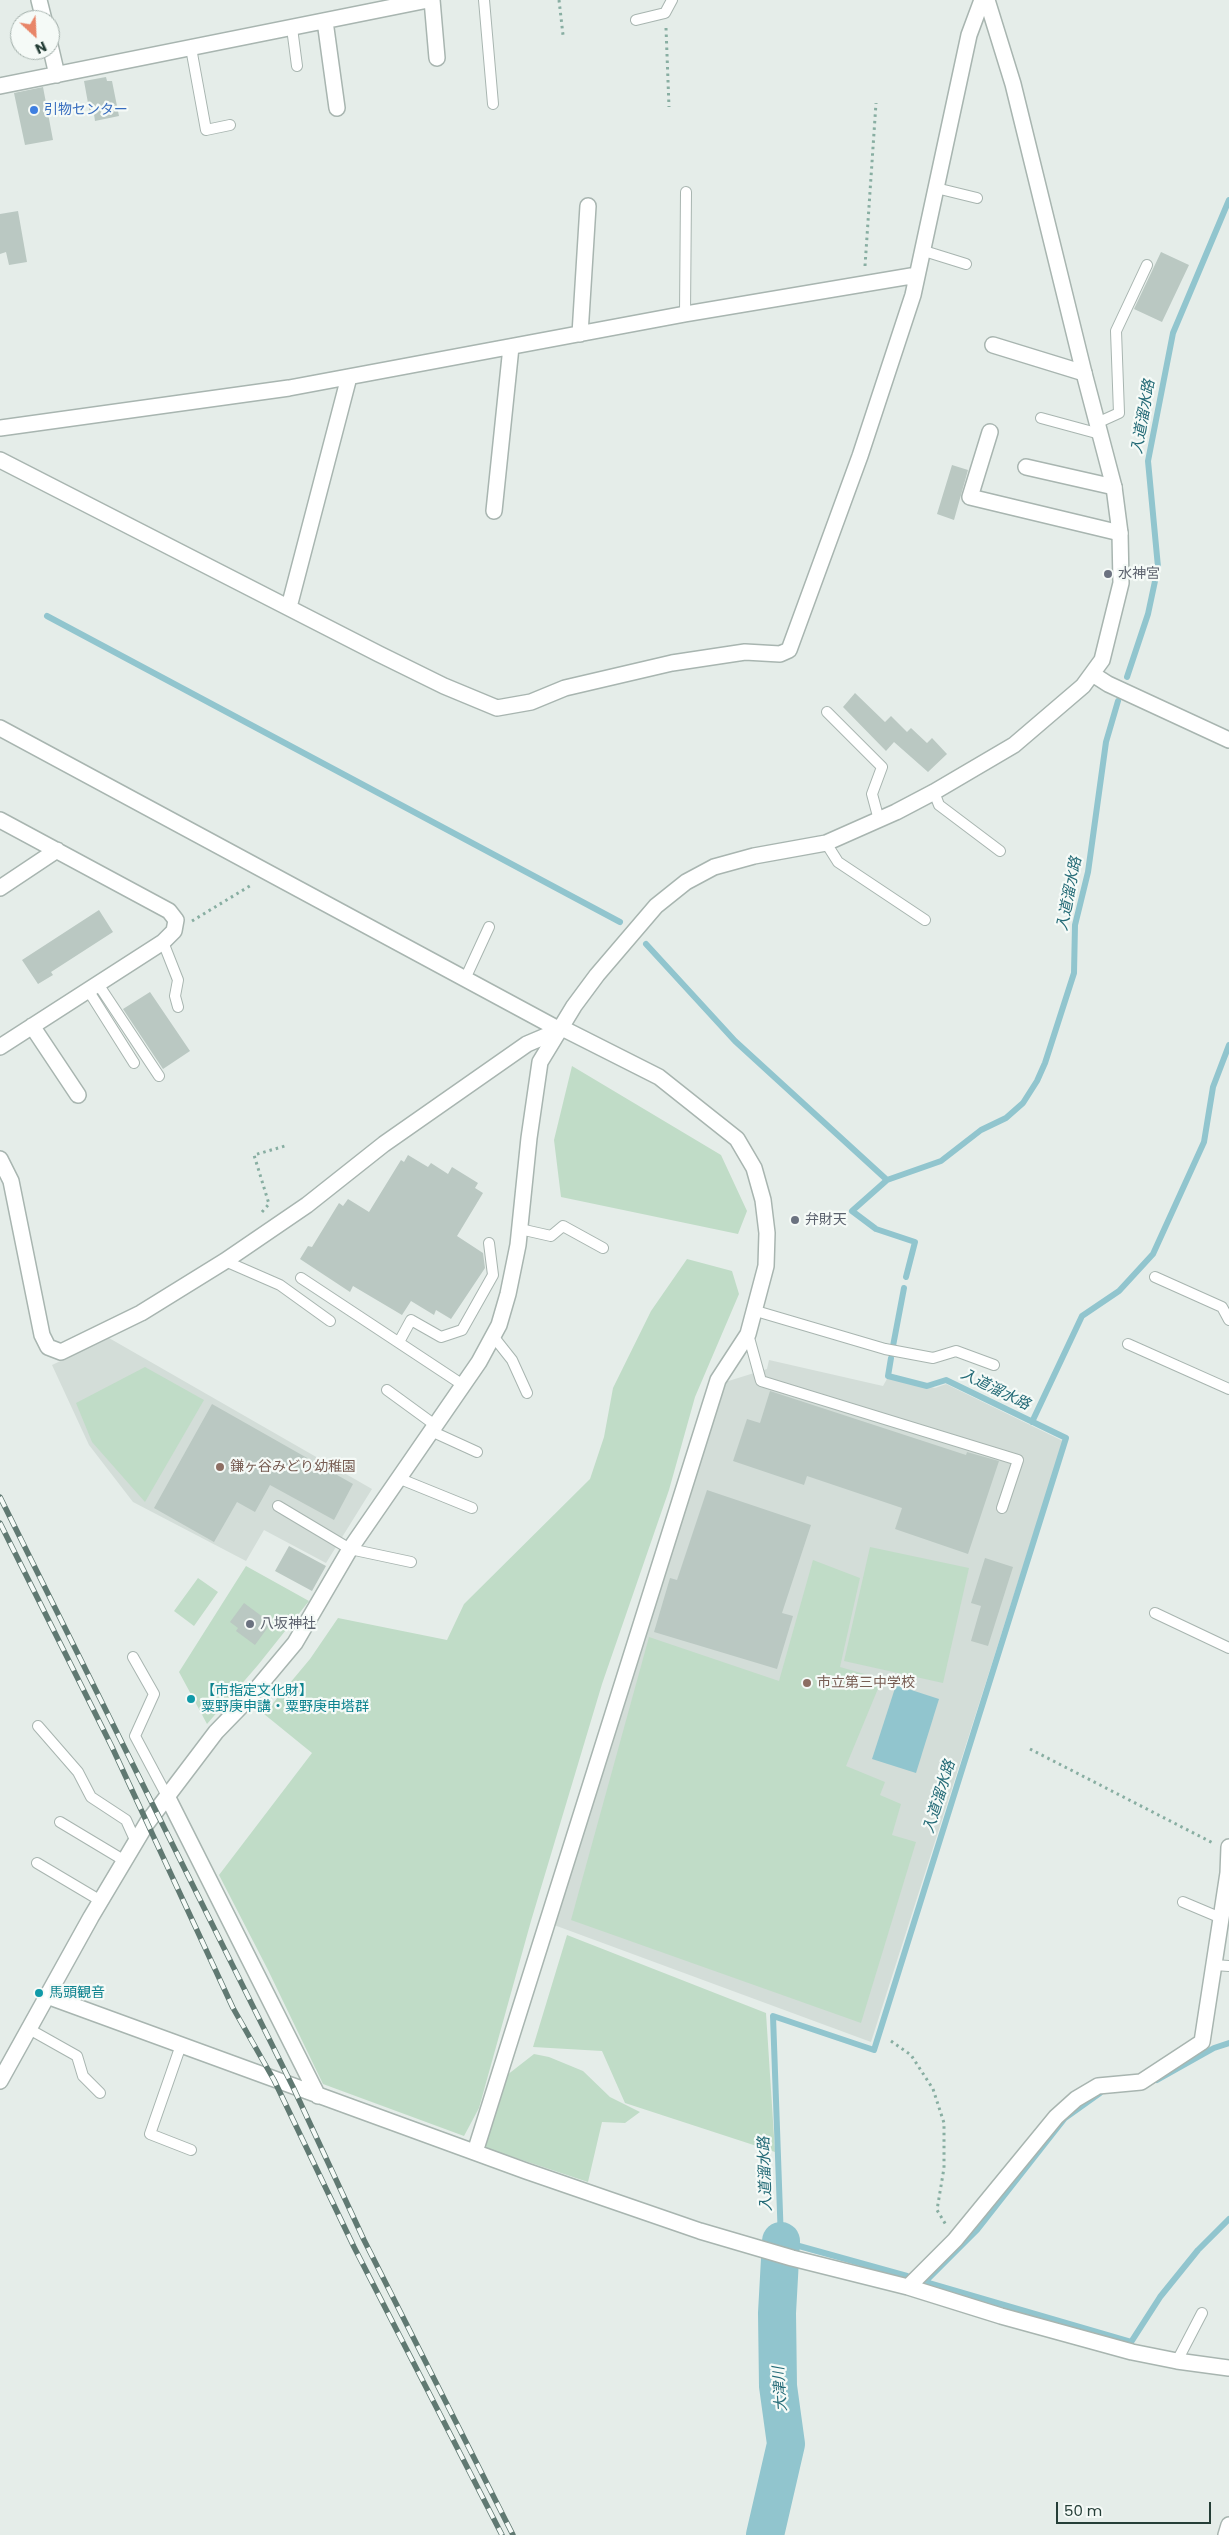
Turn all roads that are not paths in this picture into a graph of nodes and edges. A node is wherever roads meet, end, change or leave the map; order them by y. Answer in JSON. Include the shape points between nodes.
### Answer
{"nodes":[{"id":1,"x":430,"y":0,"type":"edge"},
{"id":2,"x":484,"y":0,"type":"edge"},
{"id":3,"x":672,"y":0,"type":"edge"},
{"id":4,"x":982,"y":0,"type":"edge"},
{"id":5,"x":987,"y":0,"type":"edge"},
{"id":6,"x":636,"y":20,"type":"dead end"},
{"id":7,"x":325,"y":21,"type":"junction"},
{"id":8,"x":292,"y":28,"type":"junction"},
{"id":9,"x":190,"y":48,"type":"junction"},
{"id":10,"x":437,"y":58,"type":"dead end"},
{"id":11,"x":54,"y":60,"type":"edge"},
{"id":12,"x":296,"y":66,"type":"dead end"},
{"id":13,"x":57,"y":75,"type":"junction"},
{"id":14,"x":0,"y":86,"type":"edge"},
{"id":15,"x":493,"y":104,"type":"dead end"},
{"id":16,"x":337,"y":108,"type":"dead end"},
{"id":17,"x":230,"y":125,"type":"dead end"},
{"id":18,"x":936,"y":188,"type":"junction"},
{"id":19,"x":686,"y":192,"type":"dead end"},
{"id":20,"x":977,"y":198,"type":"dead end"},
{"id":21,"x":588,"y":206,"type":"dead end"},
{"id":22,"x":922,"y":250,"type":"junction"},
{"id":23,"x":966,"y":264,"type":"dead end"},
{"id":24,"x":1147,"y":265,"type":"dead end"},
{"id":25,"x":917,"y":275,"type":"junction"},
{"id":26,"x":685,"y":314,"type":"junction"},
{"id":27,"x":580,"y":334,"type":"junction"},
{"id":28,"x":994,"y":345,"type":"dead end"},
{"id":29,"x":511,"y":347,"type":"junction"},
{"id":30,"x":1084,"y":373,"type":"junction"},
{"id":31,"x":349,"y":377,"type":"junction"},
{"id":32,"x":1040,"y":418,"type":"dead end"},
{"id":33,"x":0,"y":428,"type":"edge"},
{"id":34,"x":1099,"y":429,"type":"junction"},
{"id":35,"x":990,"y":432,"type":"dead end"},
{"id":36,"x":0,"y":460,"type":"edge"},
{"id":37,"x":1026,"y":467,"type":"dead end"},
{"id":38,"x":1114,"y":488,"type":"junction"},
{"id":39,"x":494,"y":511,"type":"dead end"},
{"id":40,"x":1120,"y":533,"type":"junction"},
{"id":41,"x":289,"y":607,"type":"junction"},
{"id":42,"x":1094,"y":675,"type":"junction"},
{"id":43,"x":827,"y":712,"type":"dead end"},
{"id":44,"x":0,"y":728,"type":"edge"},
{"id":45,"x":1229,"y":740,"type":"edge"},
{"id":46,"x":934,"y":792,"type":"junction"},
{"id":47,"x":0,"y":820,"type":"edge"},
{"id":48,"x":879,"y":820,"type":"junction"},
{"id":49,"x":826,"y":843,"type":"junction"},
{"id":50,"x":57,"y":850,"type":"junction"},
{"id":51,"x":1000,"y":851,"type":"dead end"},
{"id":52,"x":0,"y":888,"type":"edge"},
{"id":53,"x":925,"y":920,"type":"dead end"},
{"id":54,"x":489,"y":927,"type":"dead end"},
{"id":55,"x":163,"y":942,"type":"junction"},
{"id":56,"x":465,"y":979,"type":"junction"},
{"id":57,"x":93,"y":987,"type":"junction"},
{"id":58,"x":178,"y":1007,"type":"dead end"},
{"id":59,"x":32,"y":1026,"type":"junction"},
{"id":60,"x":561,"y":1029,"type":"junction"},
{"id":61,"x":0,"y":1047,"type":"edge"},
{"id":62,"x":134,"y":1063,"type":"dead end"},
{"id":63,"x":159,"y":1076,"type":"dead end"},
{"id":64,"x":78,"y":1095,"type":"dead end"},
{"id":65,"x":0,"y":1159,"type":"edge"},
{"id":66,"x":520,"y":1229,"type":"junction"},
{"id":67,"x":489,"y":1243,"type":"dead end"},
{"id":68,"x":603,"y":1248,"type":"dead end"},
{"id":69,"x":226,"y":1261,"type":"junction"},
{"id":70,"x":1155,"y":1277,"type":"dead end"},
{"id":71,"x":301,"y":1278,"type":"dead end"},
{"id":72,"x":756,"y":1310,"type":"junction"},
{"id":73,"x":1229,"y":1320,"type":"edge"},
{"id":74,"x":330,"y":1321,"type":"dead end"},
{"id":75,"x":748,"y":1334,"type":"junction"},
{"id":76,"x":493,"y":1336,"type":"junction"},
{"id":77,"x":399,"y":1342,"type":"junction"},
{"id":78,"x":1128,"y":1344,"type":"dead end"},
{"id":79,"x":994,"y":1365,"type":"dead end"},
{"id":80,"x":463,"y":1384,"type":"junction"},
{"id":81,"x":1229,"y":1389,"type":"edge"},
{"id":82,"x":387,"y":1390,"type":"dead end"},
{"id":83,"x":527,"y":1393,"type":"dead end"},
{"id":84,"x":433,"y":1428,"type":"junction"},
{"id":85,"x":477,"y":1452,"type":"dead end"},
{"id":86,"x":398,"y":1478,"type":"junction"},
{"id":87,"x":278,"y":1506,"type":"dead end"},
{"id":88,"x":472,"y":1508,"type":"dead end"},
{"id":89,"x":1002,"y":1508,"type":"dead end"},
{"id":90,"x":350,"y":1548,"type":"junction"},
{"id":91,"x":411,"y":1562,"type":"dead end"},
{"id":92,"x":1155,"y":1613,"type":"dead end"},
{"id":93,"x":1229,"y":1648,"type":"edge"},
{"id":94,"x":133,"y":1657,"type":"dead end"},
{"id":95,"x":38,"y":1726,"type":"dead end"},
{"id":96,"x":168,"y":1798,"type":"junction"},
{"id":97,"x":60,"y":1822,"type":"dead end"},
{"id":98,"x":136,"y":1842,"type":"junction"},
{"id":99,"x":1229,"y":1847,"type":"edge"},
{"id":100,"x":1229,"y":1852,"type":"edge"},
{"id":101,"x":125,"y":1861,"type":"junction"},
{"id":102,"x":37,"y":1863,"type":"dead end"},
{"id":103,"x":1229,"y":1874,"type":"edge"},
{"id":104,"x":101,"y":1901,"type":"junction"},
{"id":105,"x":1183,"y":1902,"type":"dead end"},
{"id":106,"x":1221,"y":1918,"type":"junction"},
{"id":107,"x":1221,"y":1966,"type":"edge"},
{"id":108,"x":47,"y":1996,"type":"junction"},
{"id":109,"x":29,"y":2029,"type":"junction"},
{"id":110,"x":181,"y":2045,"type":"junction"},
{"id":111,"x":0,"y":2081,"type":"edge"},
{"id":112,"x":100,"y":2093,"type":"dead end"},
{"id":113,"x":318,"y":2096,"type":"junction"},
{"id":114,"x":191,"y":2150,"type":"dead end"},
{"id":115,"x":475,"y":2152,"type":"junction"},
{"id":116,"x":908,"y":2287,"type":"junction"},
{"id":117,"x":1202,"y":2313,"type":"dead end"},
{"id":118,"x":1177,"y":2361,"type":"junction"},
{"id":119,"x":1229,"y":2368,"type":"edge"},
{"id":120,"x":1229,"y":2525,"type":"edge"},
{"id":121,"x":1226,"y":2535,"type":"edge"}],
"edges":[{"from":1,"to":7,"type":"street"},
{"from":1,"to":10,"type":"street"},
{"from":2,"to":15,"type":"lane"},
{"from":3,"to":6,"type":"lane","via":[[665,12]]},
{"from":4,"to":18,"type":"street","via":[[969,35]]},
{"from":5,"to":30,"type":"street","via":[[1013,84]]},
{"from":7,"to":8,"type":"street"},
{"from":7,"to":16,"type":"street"},
{"from":8,"to":9,"type":"street"},
{"from":8,"to":12,"type":"lane"},
{"from":9,"to":13,"type":"street"},
{"from":9,"to":17,"type":"lane","via":[[206,130]]},
{"from":11,"to":13,"type":"street"},
{"from":13,"to":14,"type":"street"},
{"from":18,"to":20,"type":"lane"},
{"from":18,"to":22,"type":"street"},
{"from":19,"to":26,"type":"lane"},
{"from":21,"to":27,"type":"street"},
{"from":22,"to":23,"type":"lane"},
{"from":22,"to":25,"type":"street"},
{"from":24,"to":34,"type":"lane","via":[[1116,331],[1120,413]]},
{"from":25,"to":26,"type":"street"},
{"from":25,"to":41,"type":"street","via":[[860,456],[789,650],[780,654],[745,652],[672,663],[565,688],[531,702],[497,708],[444,686]]},
{"from":26,"to":27,"type":"street"},
{"from":27,"to":29,"type":"street"},
{"from":28,"to":30,"type":"street"},
{"from":29,"to":31,"type":"street"},
{"from":29,"to":39,"type":"street"},
{"from":30,"to":34,"type":"street"},
{"from":31,"to":33,"type":"street"},
{"from":31,"to":41,"type":"street"},
{"from":32,"to":34,"type":"lane"},
{"from":34,"to":38,"type":"street"},
{"from":35,"to":40,"type":"street","via":[[970,497]]},
{"from":36,"to":41,"type":"street"},
{"from":37,"to":38,"type":"street"},
{"from":38,"to":40,"type":"street"},
{"from":40,"to":42,"type":"street","via":[[1121,583],[1110,634]]},
{"from":42,"to":45,"type":"street"},
{"from":42,"to":46,"type":"street","via":[[1014,745]]},
{"from":43,"to":48,"type":"lane","via":[[882,767],[872,794]]},
{"from":44,"to":56,"type":"street"},
{"from":46,"to":48,"type":"street"},
{"from":46,"to":51,"type":"lane","via":[[939,804]]},
{"from":47,"to":50,"type":"street"},
{"from":48,"to":49,"type":"street"},
{"from":49,"to":53,"type":"lane","via":[[838,862]]},
{"from":49,"to":60,"type":"street","via":[[746,858],[714,867],[686,882],[656,906],[626,941],[574,1006]]},
{"from":50,"to":52,"type":"street"},
{"from":50,"to":55,"type":"street","via":[[169,911],[176,920],[174,931]]},
{"from":54,"to":56,"type":"lane"},
{"from":55,"to":57,"type":"street"},
{"from":55,"to":58,"type":"lane","via":[[178,980],[175,996]]},
{"from":56,"to":60,"type":"street"},
{"from":57,"to":59,"type":"street"},
{"from":57,"to":62,"type":"lane"},
{"from":57,"to":63,"type":"lane"},
{"from":59,"to":61,"type":"street"},
{"from":59,"to":64,"type":"street"},
{"from":60,"to":66,"type":"street","via":[[540,1062]]},
{"from":60,"to":69,"type":"street","via":[[527,1044],[384,1144],[307,1205]]},
{"from":60,"to":72,"type":"street","via":[[659,1077],[737,1139],[754,1168],[763,1200],[767,1233],[766,1266]]},
{"from":65,"to":69,"type":"street","via":[[11,1182],[42,1335],[48,1348],[61,1352],[94,1337],[141,1313]]},
{"from":66,"to":68,"type":"lane","via":[[551,1236],[564,1226]]},
{"from":66,"to":76,"type":"street","via":[[508,1294]]},
{"from":67,"to":77,"type":"lane","via":[[493,1274],[462,1330],[441,1337],[411,1320]]},
{"from":69,"to":74,"type":"lane","via":[[280,1285]]},
{"from":70,"to":73,"type":"lane","via":[[1222,1307]]},
{"from":71,"to":77,"type":"lane"},
{"from":72,"to":75,"type":"street"},
{"from":72,"to":79,"type":"lane","via":[[885,1349],[933,1358],[956,1351]]},
{"from":75,"to":89,"type":"lane","via":[[761,1380],[1018,1460]]},
{"from":75,"to":115,"type":"street","via":[[718,1380]]},
{"from":76,"to":80,"type":"street"},
{"from":76,"to":83,"type":"lane","via":[[512,1360]]},
{"from":77,"to":80,"type":"lane"},
{"from":78,"to":81,"type":"lane"},
{"from":80,"to":84,"type":"street"},
{"from":82,"to":84,"type":"lane"},
{"from":84,"to":85,"type":"lane"},
{"from":84,"to":86,"type":"street"},
{"from":86,"to":88,"type":"lane"},
{"from":86,"to":90,"type":"street"},
{"from":87,"to":90,"type":"lane"},
{"from":90,"to":91,"type":"lane"},
{"from":90,"to":96,"type":"street","via":[[295,1643],[216,1732]]},
{"from":92,"to":93,"type":"lane"},
{"from":94,"to":96,"type":"lane","via":[[154,1694],[135,1736]]},
{"from":95,"to":98,"type":"lane","via":[[78,1772],[91,1797],[126,1820]]},
{"from":96,"to":98,"type":"street"},
{"from":96,"to":113,"type":"street"},
{"from":97,"to":101,"type":"lane"},
{"from":98,"to":101,"type":"street"},
{"from":99,"to":100,"type":"street"},
{"from":100,"to":103,"type":"street"},
{"from":101,"to":104,"type":"street"},
{"from":102,"to":104,"type":"lane"},
{"from":103,"to":106,"type":"street"},
{"from":104,"to":108,"type":"street"},
{"from":105,"to":106,"type":"lane"},
{"from":106,"to":107,"type":"street"},
{"from":107,"to":116,"type":"street","via":[[1202,2042],[1140,2082],[1098,2086],[1076,2099],[1056,2117],[955,2240]]},
{"from":108,"to":109,"type":"street"},
{"from":108,"to":110,"type":"street"},
{"from":109,"to":111,"type":"street"},
{"from":109,"to":112,"type":"lane","via":[[77,2056],[83,2076]]},
{"from":110,"to":113,"type":"street"},
{"from":110,"to":114,"type":"lane","via":[[150,2134]]},
{"from":113,"to":115,"type":"street"},
{"from":115,"to":116,"type":"street","via":[[700,2231]]},
{"from":116,"to":118,"type":"street","via":[[1010,2319]]},
{"from":117,"to":118,"type":"lane"},
{"from":118,"to":119,"type":"street"},
{"from":120,"to":121,"type":"street"}]}
